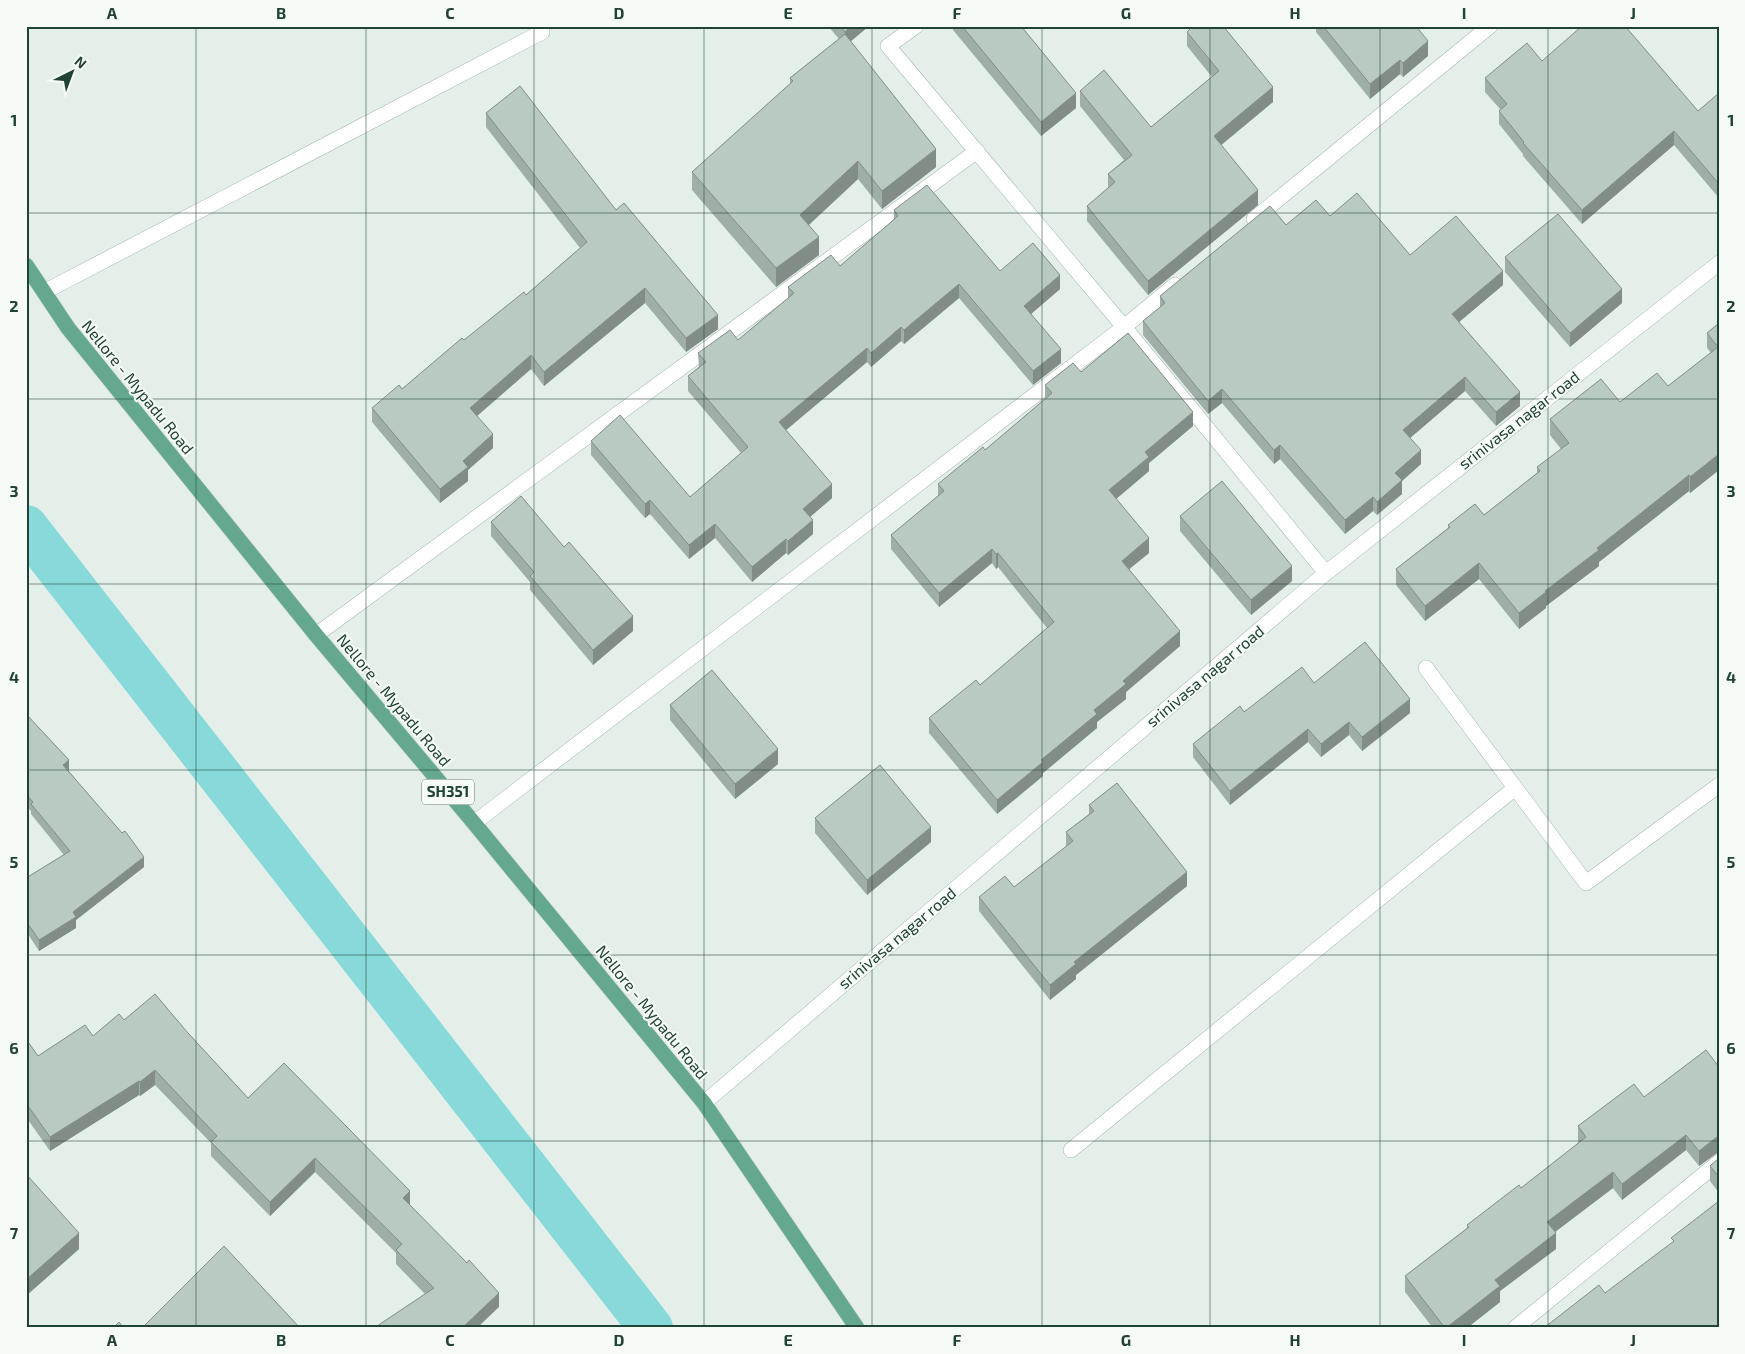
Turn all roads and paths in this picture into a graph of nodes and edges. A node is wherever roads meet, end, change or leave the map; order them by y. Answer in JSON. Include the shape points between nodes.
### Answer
{"nodes":[{"id":1,"x":916,"y":26,"type":"edge"},
{"id":2,"x":1490,"y":26,"type":"edge"},
{"id":3,"x":542,"y":32,"type":"dead end"},
{"id":4,"x":977,"y":151,"type":"junction"},
{"id":5,"x":1246,"y":226,"type":"edge"},
{"id":6,"x":1719,"y":263,"type":"edge"},
{"id":7,"x":26,"y":265,"type":"edge"},
{"id":8,"x":1185,"y":277,"type":"edge"},
{"id":9,"x":44,"y":292,"type":"junction"},
{"id":10,"x":1124,"y":327,"type":"junction"},
{"id":11,"x":1326,"y":573,"type":"junction"},
{"id":12,"x":316,"y":635,"type":"junction"},
{"id":13,"x":1426,"y":668,"type":"dead end"},
{"id":14,"x":1719,"y":785,"type":"edge"},
{"id":15,"x":1516,"y":788,"type":"junction"},
{"id":16,"x":474,"y":823,"type":"junction"},
{"id":17,"x":704,"y":1103,"type":"junction"},
{"id":18,"x":1071,"y":1150,"type":"dead end"},
{"id":19,"x":1719,"y":1162,"type":"edge"},
{"id":20,"x":857,"y":1328,"type":"edge"},
{"id":21,"x":1515,"y":1328,"type":"edge"}],
"edges":[{"from":1,"to":4,"type":"street","via":[[888,46]]},
{"from":2,"to":5,"type":"street"},
{"from":3,"to":9,"type":"street"},
{"from":4,"to":10,"type":"street"},
{"from":4,"to":12,"type":"street"},
{"from":6,"to":11,"type":"street","name":"srinivasa nagar road"},
{"from":7,"to":9,"type":"main road","name":"Nellore - Mypadu Road","number":"SH351"},
{"from":8,"to":10,"type":"street"},
{"from":9,"to":12,"type":"main road","name":"Nellore - Mypadu Road","number":"SH351","via":[[68,328]]},
{"from":10,"to":11,"type":"street"},
{"from":10,"to":16,"type":"street"},
{"from":11,"to":17,"type":"street","name":"srinivasa nagar road"},
{"from":12,"to":16,"type":"main road","name":"Nellore - Mypadu Road","number":"SH351"},
{"from":13,"to":15,"type":"street"},
{"from":14,"to":15,"type":"street","via":[[1586,883]]},
{"from":15,"to":18,"type":"street"},
{"from":16,"to":17,"type":"main road","name":"Nellore - Mypadu Road","number":"SH351"},
{"from":17,"to":20,"type":"main road","name":"Nellore - Mypadu Road","number":"SH351"},
{"from":19,"to":21,"type":"street"}]}
